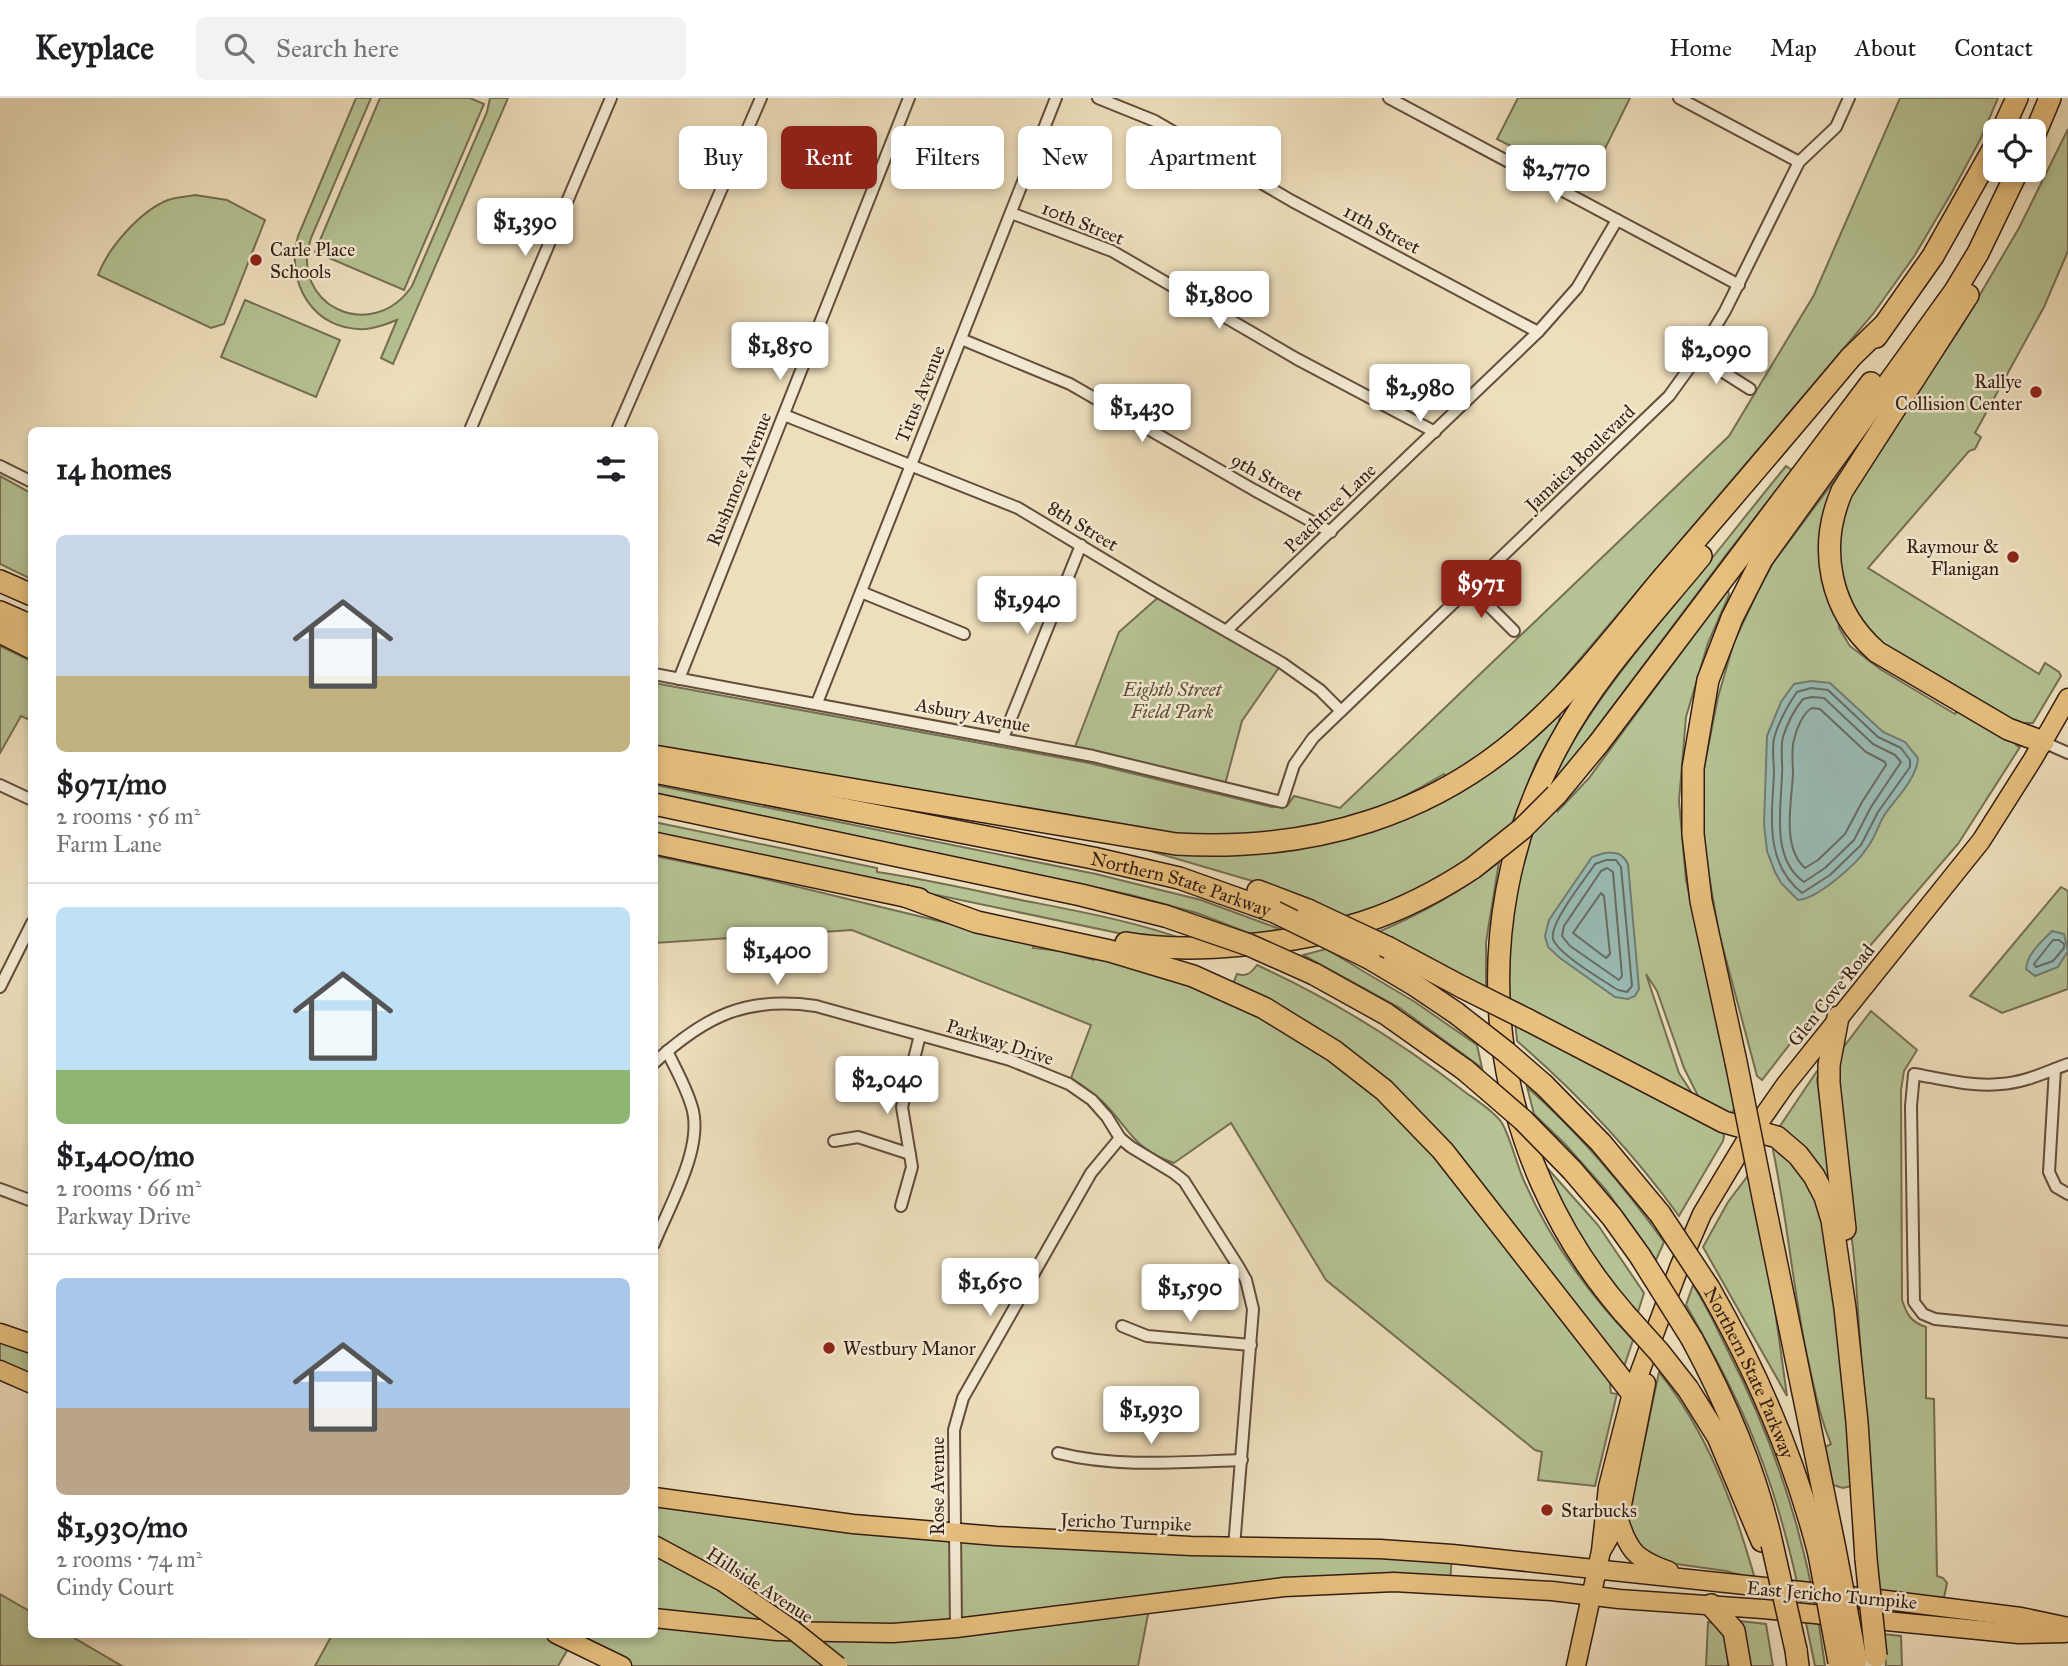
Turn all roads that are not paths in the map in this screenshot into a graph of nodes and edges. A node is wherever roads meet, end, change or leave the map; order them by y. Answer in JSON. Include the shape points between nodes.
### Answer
{"nodes":[{"id":1,"x":611,"y":98,"type":"edge"},
{"id":2,"x":761,"y":98,"type":"edge"},
{"id":3,"x":909,"y":98,"type":"edge"},
{"id":4,"x":1056,"y":98,"type":"edge"},
{"id":5,"x":1098,"y":98,"type":"edge"},
{"id":6,"x":1389,"y":98,"type":"edge"},
{"id":7,"x":1679,"y":98,"type":"edge"},
{"id":8,"x":1849,"y":98,"type":"edge"},
{"id":9,"x":2017,"y":98,"type":"edge"},
{"id":10,"x":2007,"y":119,"type":"edge"},
{"id":11,"x":1799,"y":162,"type":"junction"},
{"id":12,"x":1983,"y":167,"type":"edge"},
{"id":13,"x":2012,"y":182,"type":"edge"},
{"id":14,"x":2025,"y":182,"type":"edge"},
{"id":15,"x":2007,"y":193,"type":"junction"},
{"id":16,"x":1011,"y":213,"type":"junction"},
{"id":17,"x":1616,"y":220,"type":"junction"},
{"id":18,"x":1739,"y":285,"type":"junction"},
{"id":19,"x":1883,"y":326,"type":"junction"},
{"id":20,"x":1538,"y":332,"type":"junction"},
{"id":21,"x":961,"y":339,"type":"junction"},
{"id":22,"x":1698,"y":356,"type":"junction"},
{"id":23,"x":1750,"y":389,"type":"dead end"},
{"id":24,"x":784,"y":415,"type":"junction"},
{"id":25,"x":471,"y":427,"type":"edge"},
{"id":26,"x":618,"y":427,"type":"edge"},
{"id":27,"x":1434,"y":432,"type":"junction"},
{"id":28,"x":911,"y":465,"type":"junction"},
{"id":29,"x":0,"y":466,"type":"edge"},
{"id":30,"x":28,"y":480,"type":"edge"},
{"id":31,"x":1331,"y":531,"type":"junction"},
{"id":32,"x":1081,"y":545,"type":"junction"},
{"id":33,"x":0,"y":580,"type":"edge"},
{"id":34,"x":1470,"y":587,"type":"junction"},
{"id":35,"x":861,"y":592,"type":"junction"},
{"id":36,"x":28,"y":593,"type":"edge"},
{"id":37,"x":0,"y":612,"type":"edge"},
{"id":38,"x":28,"y":624,"type":"edge"},
{"id":39,"x":1227,"y":631,"type":"junction"},
{"id":40,"x":1514,"y":631,"type":"dead end"},
{"id":41,"x":0,"y":632,"type":"edge"},
{"id":42,"x":964,"y":634,"type":"dead end"},
{"id":43,"x":28,"y":646,"type":"edge"},
{"id":44,"x":658,"y":675,"type":"edge"},
{"id":45,"x":679,"y":679,"type":"junction"},
{"id":46,"x":2068,"y":698,"type":"edge"},
{"id":47,"x":817,"y":704,"type":"junction"},
{"id":48,"x":1341,"y":711,"type":"junction"},
{"id":49,"x":1003,"y":738,"type":"junction"},
{"id":50,"x":2043,"y":742,"type":"junction"},
{"id":51,"x":2068,"y":753,"type":"edge"},
{"id":52,"x":658,"y":757,"type":"edge"},
{"id":53,"x":658,"y":773,"type":"edge"},
{"id":54,"x":0,"y":785,"type":"edge"},
{"id":55,"x":28,"y":798,"type":"edge"},
{"id":56,"x":1282,"y":802,"type":"joint"},
{"id":57,"x":658,"y":805,"type":"edge"},
{"id":58,"x":658,"y":844,"type":"edge"},
{"id":59,"x":1178,"y":878,"type":"junction"},
{"id":60,"x":905,"y":896,"type":"junction"},
{"id":61,"x":28,"y":931,"type":"edge"},
{"id":62,"x":0,"y":987,"type":"edge"},
{"id":63,"x":1838,"y":1017,"type":"junction"},
{"id":64,"x":920,"y":1035,"type":"junction"},
{"id":65,"x":667,"y":1051,"type":"junction"},
{"id":66,"x":658,"y":1059,"type":"edge"},
{"id":67,"x":2068,"y":1064,"type":"edge"},
{"id":68,"x":2055,"y":1069,"type":"junction"},
{"id":69,"x":1753,"y":1130,"type":"junction"},
{"id":70,"x":1120,"y":1138,"type":"junction"},
{"id":71,"x":834,"y":1141,"type":"dead end"},
{"id":72,"x":910,"y":1154,"type":"junction"},
{"id":73,"x":0,"y":1189,"type":"edge"},
{"id":74,"x":2068,"y":1194,"type":"edge"},
{"id":75,"x":28,"y":1199,"type":"edge"},
{"id":76,"x":901,"y":1206,"type":"dead end"},
{"id":77,"x":658,"y":1234,"type":"edge"},
{"id":78,"x":1845,"y":1308,"type":"junction"},
{"id":79,"x":1122,"y":1326,"type":"dead end"},
{"id":80,"x":2068,"y":1332,"type":"edge"},
{"id":81,"x":0,"y":1333,"type":"edge"},
{"id":82,"x":1655,"y":1334,"type":"junction"},
{"id":83,"x":28,"y":1343,"type":"edge"},
{"id":84,"x":1251,"y":1345,"type":"junction"},
{"id":85,"x":0,"y":1370,"type":"edge"},
{"id":86,"x":28,"y":1382,"type":"edge"},
{"id":87,"x":1632,"y":1393,"type":"junction"},
{"id":88,"x":1058,"y":1453,"type":"dead end"},
{"id":89,"x":1242,"y":1460,"type":"junction"},
{"id":90,"x":658,"y":1498,"type":"edge"},
{"id":91,"x":1619,"y":1520,"type":"junction"},
{"id":92,"x":954,"y":1532,"type":"junction"},
{"id":93,"x":1768,"y":1544,"type":"junction"},
{"id":94,"x":658,"y":1547,"type":"edge"},
{"id":95,"x":1234,"y":1547,"type":"junction"},
{"id":96,"x":1601,"y":1551,"type":"junction"},
{"id":97,"x":1827,"y":1552,"type":"junction"},
{"id":98,"x":1597,"y":1569,"type":"junction"},
{"id":99,"x":1688,"y":1579,"type":"junction"},
{"id":100,"x":1592,"y":1595,"type":"junction"},
{"id":101,"x":1711,"y":1605,"type":"junction"},
{"id":102,"x":658,"y":1619,"type":"edge"},
{"id":103,"x":2068,"y":1627,"type":"edge"},
{"id":104,"x":956,"y":1628,"type":"junction"},
{"id":105,"x":2068,"y":1633,"type":"edge"},
{"id":106,"x":564,"y":1638,"type":"edge"},
{"id":107,"x":1797,"y":1658,"type":"edge"},
{"id":108,"x":1858,"y":1662,"type":"edge"},
{"id":109,"x":622,"y":1666,"type":"edge"},
{"id":110,"x":838,"y":1666,"type":"edge"},
{"id":111,"x":1576,"y":1666,"type":"edge"},
{"id":112,"x":1740,"y":1666,"type":"edge"}],
"edges":[{"from":1,"to":25,"type":"street"},
{"from":2,"to":26,"type":"street"},
{"from":3,"to":24,"type":"street","name":"Rushmore Avenue"},
{"from":4,"to":16,"type":"street","name":"Titus Avenue"},
{"from":5,"to":20,"type":"street","name":"11th Street","via":[[1155,121],[1292,201]]},
{"from":6,"to":17,"type":"street"},
{"from":7,"to":11,"type":"street"},
{"from":8,"to":11,"type":"street","name":"Jamaica Boulevard","via":[[1836,127]]},
{"from":9,"to":10,"type":"highway"},
{"from":11,"to":18,"type":"street","name":"Jamaica Boulevard"},
{"from":12,"to":19,"type":"highway","via":[[1933,256]]},
{"from":13,"to":15,"type":"highway"},
{"from":14,"to":50,"type":"highway","via":[[1981,272],[1847,482],[1834,513],[1829,550],[1839,602],[1870,646],[2008,729]]},
{"from":15,"to":60,"type":"highway","bridge":true,"via":[[1934,300],[1600,743],[1556,795],[1473,868],[1415,902],[1361,925],[1278,943],[1183,950],[1115,941]]},
{"from":15,"to":97,"type":"highway","bridge":true,"via":[[1949,300],[1762,559],[1708,680],[1693,768],[1693,834],[1701,901],[1763,1197]]},
{"from":16,"to":21,"type":"street","name":"Titus Avenue"},
{"from":16,"to":27,"type":"street","name":"10th Street","via":[[1112,251]]},
{"from":17,"to":18,"type":"street"},
{"from":17,"to":20,"type":"street","name":"Peachtree Lane","via":[[1582,281]]},
{"from":18,"to":22,"type":"street","name":"Jamaica Boulevard"},
{"from":19,"to":52,"type":"highway","via":[[1851,357],[1536,722],[1454,784],[1369,822],[1276,843],[1176,844]]},
{"from":19,"to":93,"type":"highway","bridge":true,"via":[[1859,363],[1580,708],[1539,786],[1513,861],[1502,920],[1498,996],[1502,1044],[1514,1108],[1533,1165],[1563,1228],[1589,1268],[1688,1389],[1718,1437]]},
{"from":20,"to":27,"type":"street","name":"Peachtree Lane"},
{"from":21,"to":28,"type":"street","name":"Titus Avenue"},
{"from":21,"to":31,"type":"street","name":"9th Street","via":[[1070,384]]},
{"from":22,"to":23,"type":"street"},
{"from":22,"to":34,"type":"street","name":"Jamaica Boulevard","via":[[1669,396]]},
{"from":24,"to":28,"type":"street","name":"8th Street"},
{"from":24,"to":45,"type":"street","name":"Rushmore Avenue"},
{"from":27,"to":31,"type":"street","name":"Peachtree Lane"},
{"from":28,"to":32,"type":"street","name":"8th Street","via":[[1018,508]]},
{"from":28,"to":35,"type":"street","name":"Titus Avenue"},
{"from":29,"to":30,"type":"street"},
{"from":31,"to":39,"type":"street","name":"Peachtree Lane"},
{"from":32,"to":39,"type":"street","name":"8th Street"},
{"from":32,"to":49,"type":"street"},
{"from":33,"to":36,"type":"highway"},
{"from":34,"to":40,"type":"street"},
{"from":34,"to":48,"type":"street","name":"Jamaica Boulevard"},
{"from":35,"to":42,"type":"street"},
{"from":35,"to":47,"type":"street","name":"Titus Avenue"},
{"from":37,"to":38,"type":"highway"},
{"from":39,"to":48,"type":"street","name":"8th Street","via":[[1298,673]]},
{"from":41,"to":43,"type":"highway"},
{"from":44,"to":45,"type":"street","name":"Asbury Avenue"},
{"from":45,"to":47,"type":"street","name":"Asbury Avenue"},
{"from":46,"to":50,"type":"main road","name":"Glen Cove Road"},
{"from":47,"to":49,"type":"street","name":"Asbury Avenue"},
{"from":48,"to":56,"type":"street","name":"Jamaica Boulevard","via":[[1304,749]]},
{"from":49,"to":56,"type":"street","name":"Asbury Avenue"},
{"from":50,"to":51,"type":"street"},
{"from":50,"to":63,"type":"main road","name":"Glen Cove Road","via":[[1973,852]]},
{"from":53,"to":59,"type":"highway","name":"Northern State Parkway"},
{"from":54,"to":55,"type":"street"},
{"from":57,"to":93,"type":"highway","name":"Northern State Parkway","bridge":true,"via":[[1165,916],[1314,974],[1395,1020],[1465,1070],[1523,1120],[1572,1170],[1640,1255],[1716,1384],[1764,1507]]},
{"from":58,"to":60,"type":"highway"},
{"from":59,"to":69,"type":"highway","bridge":true,"via":[[1260,892],[1308,910],[1724,1122]]},
{"from":59,"to":97,"type":"highway","name":"Northern State Parkway","bridge":true,"via":[[1276,912],[1416,986],[1544,1086],[1601,1143],[1660,1214],[1738,1340]]},
{"from":60,"to":87,"type":"highway","via":[[977,922],[1110,951],[1193,976],[1265,1008],[1326,1045],[1384,1090],[1436,1143]]},
{"from":61,"to":62,"type":"street"},
{"from":63,"to":69,"type":"main road","name":"Glen Cove Road"},
{"from":63,"to":78,"type":"highway","via":[[1829,1073],[1848,1250]]},
{"from":64,"to":65,"type":"street","name":"Parkway Drive","via":[[816,1006],[758,1004],[694,1029]]},
{"from":64,"to":70,"type":"street","name":"Parkway Drive","via":[[1010,1060],[1069,1084],[1092,1100]]},
{"from":64,"to":72,"type":"street","via":[[902,1107]]},
{"from":65,"to":66,"type":"street","name":"Parkway Drive"},
{"from":65,"to":77,"type":"street","via":[[689,1096],[695,1129],[690,1155]]},
{"from":67,"to":68,"type":"street"},
{"from":68,"to":74,"type":"street","via":[[2049,1171],[2056,1187]]},
{"from":68,"to":80,"type":"street","via":[[2001,1084],[1914,1074],[1914,1301],[1923,1314],[1935,1319]]},
{"from":69,"to":78,"type":"highway","via":[[1772,1135],[1791,1148],[1820,1186],[1832,1220]]},
{"from":69,"to":82,"type":"main road","name":"Glen Cove Road","via":[[1702,1214]]},
{"from":70,"to":84,"type":"street","name":"Parkway Drive","via":[[1174,1173],[1191,1190],[1246,1280],[1253,1309]]},
{"from":70,"to":92,"type":"street","name":"Rose Avenue","via":[[1091,1173],[963,1398],[954,1430]]},
{"from":71,"to":72,"type":"street","via":[[858,1137]]},
{"from":72,"to":76,"type":"street","via":[[912,1167]]},
{"from":73,"to":75,"type":"street"},
{"from":78,"to":108,"type":"highway","bridge":true,"via":[[1866,1559]]},
{"from":79,"to":84,"type":"street","via":[[1147,1336]]},
{"from":81,"to":83,"type":"main road"},
{"from":82,"to":87,"type":"main road","name":"Glen Cove Road"},
{"from":82,"to":91,"type":"main road","name":"Glen Cove Road"},
{"from":84,"to":89,"type":"street","name":"Parkway Drive"},
{"from":85,"to":86,"type":"main road"},
{"from":87,"to":96,"type":"main road","name":"Glen Cove Road","via":[[1605,1502]]},
{"from":88,"to":89,"type":"street","via":[[1085,1460]]},
{"from":89,"to":95,"type":"street","name":"Parkway Drive"},
{"from":90,"to":92,"type":"main road","name":"Jericho Turnpike"},
{"from":91,"to":96,"type":"main road","name":"Glen Cove Road"},
{"from":91,"to":99,"type":"main road","via":[[1636,1556]]},
{"from":92,"to":95,"type":"main road","name":"Jericho Turnpike"},
{"from":92,"to":104,"type":"street","name":"Rose Avenue"},
{"from":93,"to":107,"type":"highway","bridge":true,"via":[[1784,1592]]},
{"from":94,"to":110,"type":"main road","name":"Hillside Avenue","bridge":true,"via":[[723,1582]]},
{"from":95,"to":98,"type":"main road","name":"Jericho Turnpike","via":[[1390,1549]]},
{"from":96,"to":98,"type":"main road","name":"Glen Cove Road"},
{"from":97,"to":108,"type":"highway","bridge":true},
{"from":98,"to":99,"type":"main road","name":"East Jericho Turnpike"},
{"from":98,"to":100,"type":"main road","name":"Glen Cove Road"},
{"from":99,"to":103,"type":"main road","name":"East Jericho Turnpike","via":[[2021,1617]]},
{"from":100,"to":101,"type":"main road","name":"East Jericho Turnpike"},
{"from":100,"to":104,"type":"main road","via":[[1423,1583],[1325,1584]]},
{"from":100,"to":111,"type":"main road","name":"Glen Cove Road"},
{"from":101,"to":105,"type":"main road","name":"East Jericho Turnpike","via":[[2019,1634]]},
{"from":101,"to":112,"type":"highway","via":[[1734,1631]]},
{"from":102,"to":104,"type":"main road","via":[[801,1632]]},
{"from":106,"to":109,"type":"main road"}]}
